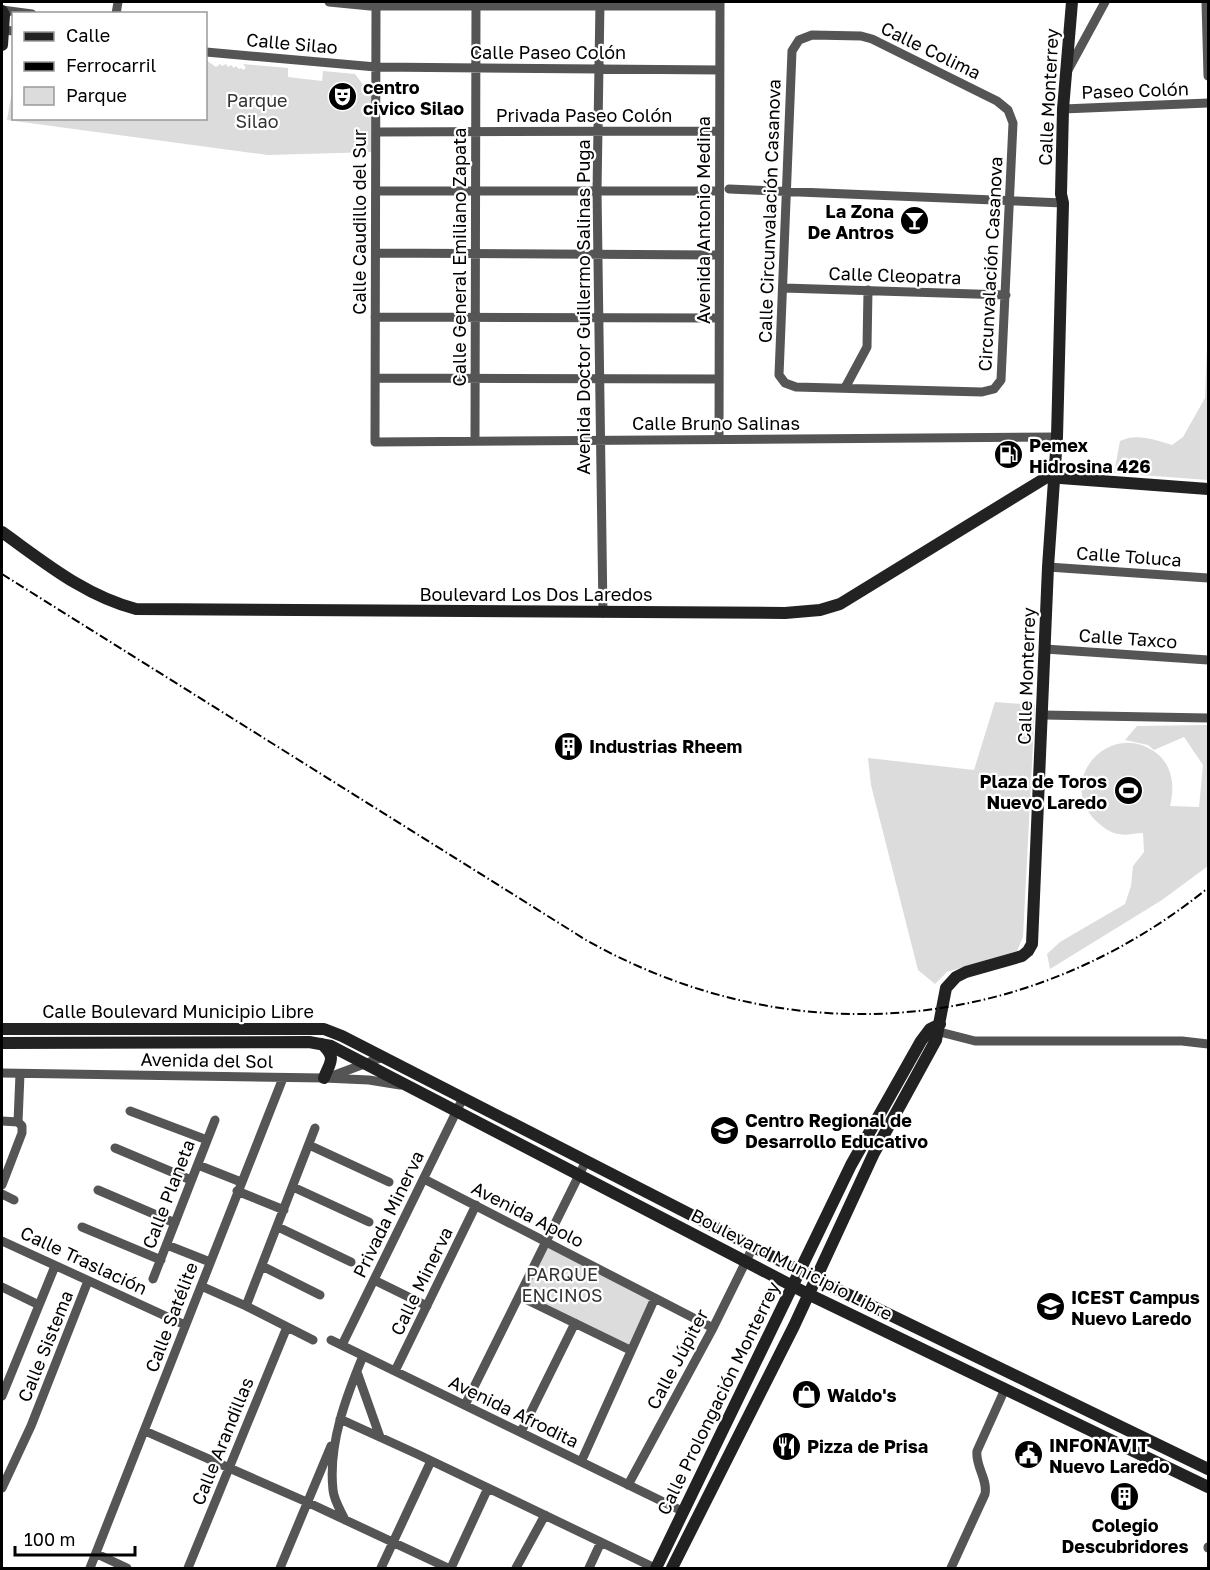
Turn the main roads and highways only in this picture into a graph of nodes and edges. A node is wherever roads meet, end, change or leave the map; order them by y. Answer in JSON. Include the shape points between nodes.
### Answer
{"nodes":[{"id":1,"x":2,"y":2,"type":"edge"},
{"id":2,"x":1072,"y":2,"type":"edge"},
{"id":3,"x":2,"y":9,"type":"edge"},
{"id":4,"x":6,"y":30,"type":"edge"},
{"id":5,"x":2,"y":45,"type":"edge"},
{"id":6,"x":1052,"y":481,"type":"junction"},
{"id":7,"x":1209,"y":489,"type":"edge"},
{"id":8,"x":2,"y":532,"type":"edge"},
{"id":9,"x":936,"y":1028,"type":"junction"},
{"id":10,"x":2,"y":1029,"type":"edge"},
{"id":11,"x":2,"y":1043,"type":"edge"},
{"id":12,"x":321,"y":1043,"type":"junction"},
{"id":13,"x":383,"y":1057,"type":"joint"},
{"id":14,"x":364,"y":1063,"type":"joint"},
{"id":15,"x":324,"y":1078,"type":"road end"},
{"id":16,"x":825,"y":1219,"type":"junction"},
{"id":17,"x":708,"y":1224,"type":"junction"},
{"id":18,"x":701,"y":1238,"type":"junction"},
{"id":19,"x":784,"y":1263,"type":"junction"},
{"id":20,"x":800,"y":1271,"type":"junction"},
{"id":21,"x":816,"y":1279,"type":"junction"},
{"id":22,"x":793,"y":1286,"type":"junction"},
{"id":23,"x":808,"y":1294,"type":"junction"},
{"id":24,"x":960,"y":1348,"type":"junction"},
{"id":25,"x":952,"y":1363,"type":"junction"},
{"id":26,"x":1053,"y":1394,"type":"junction"},
{"id":27,"x":1046,"y":1409,"type":"junction"},
{"id":28,"x":1209,"y":1469,"type":"edge"},
{"id":29,"x":1209,"y":1487,"type":"edge"},
{"id":30,"x":656,"y":1569,"type":"edge"},
{"id":31,"x":672,"y":1569,"type":"edge"}],
"edges":[{"from":1,"to":3,"type":"main road"},
{"from":2,"to":6,"type":"main road","name":"Calle Monterrey","via":[[1063,109]]},
{"from":3,"to":4,"type":"main road"},
{"from":4,"to":5,"type":"main road"},
{"from":6,"to":7,"type":"main road"},
{"from":6,"to":8,"type":"main road","name":"Boulevard Los Dos Laredos","via":[[831,608],[785,613],[136,609],[87,591]]},
{"from":6,"to":9,"type":"main road","name":"Calle Monterrey","via":[[1032,944],[1022,956],[956,977],[946,988]]},
{"from":9,"to":16,"type":"main road","name":"Calle Prolongación Monterrey","via":[[921,1041],[855,1157]]},
{"from":9,"to":21,"type":"main road","name":"Calle Prolongación Monterrey","via":[[932,1048],[874,1153]]},
{"from":10,"to":13,"type":"main road","name":"Calle Boulevard Municipio Libre","via":[[309,1027],[342,1036]]},
{"from":11,"to":12,"type":"main road","name":"Calle Boulevard Municipio Libre"},
{"from":12,"to":14,"type":"main road","name":"Calle Boulevard Municipio Libre"},
{"from":12,"to":15,"type":"main road","via":[[332,1057]]},
{"from":13,"to":17,"type":"main road","name":"Boulevard Municipio Libre"},
{"from":14,"to":18,"type":"main road","name":"Boulevard Municipio Libre"},
{"from":16,"to":19,"type":"main road","via":[[800,1257]]},
{"from":16,"to":20,"type":"main road","name":"Calle Prolongación Monterrey"},
{"from":17,"to":18,"type":"main road"},
{"from":17,"to":19,"type":"main road","name":"Boulevard Municipio Libre"},
{"from":18,"to":22,"type":"main road","name":"Boulevard Municipio Libre"},
{"from":19,"to":20,"type":"main road","name":"Boulevard Municipio Libre"},
{"from":20,"to":21,"type":"main road","name":"Boulevard Municipio Libre"},
{"from":20,"to":22,"type":"main road","name":"Calle Prolongación Monterrey"},
{"from":21,"to":23,"type":"main road","name":"Calle Prolongación Monterrey"},
{"from":21,"to":24,"type":"main road","name":"Boulevard Municipio Libre"},
{"from":22,"to":23,"type":"main road","name":"Boulevard Municipio Libre"},
{"from":22,"to":30,"type":"main road","name":"Calle Prolongación Monterrey"},
{"from":23,"to":25,"type":"main road","name":"Boulevard Municipio Libre"},
{"from":23,"to":31,"type":"main road","name":"Calle Prolongación Monterrey"},
{"from":24,"to":25,"type":"main road"},
{"from":24,"to":26,"type":"main road","name":"Boulevard Municipio Libre"},
{"from":25,"to":27,"type":"main road","name":"Boulevard Municipio Libre"},
{"from":26,"to":27,"type":"main road"},
{"from":26,"to":28,"type":"main road","name":"Boulevard Municipio Libre"},
{"from":27,"to":29,"type":"main road","name":"Boulevard Municipio Libre"}]}
